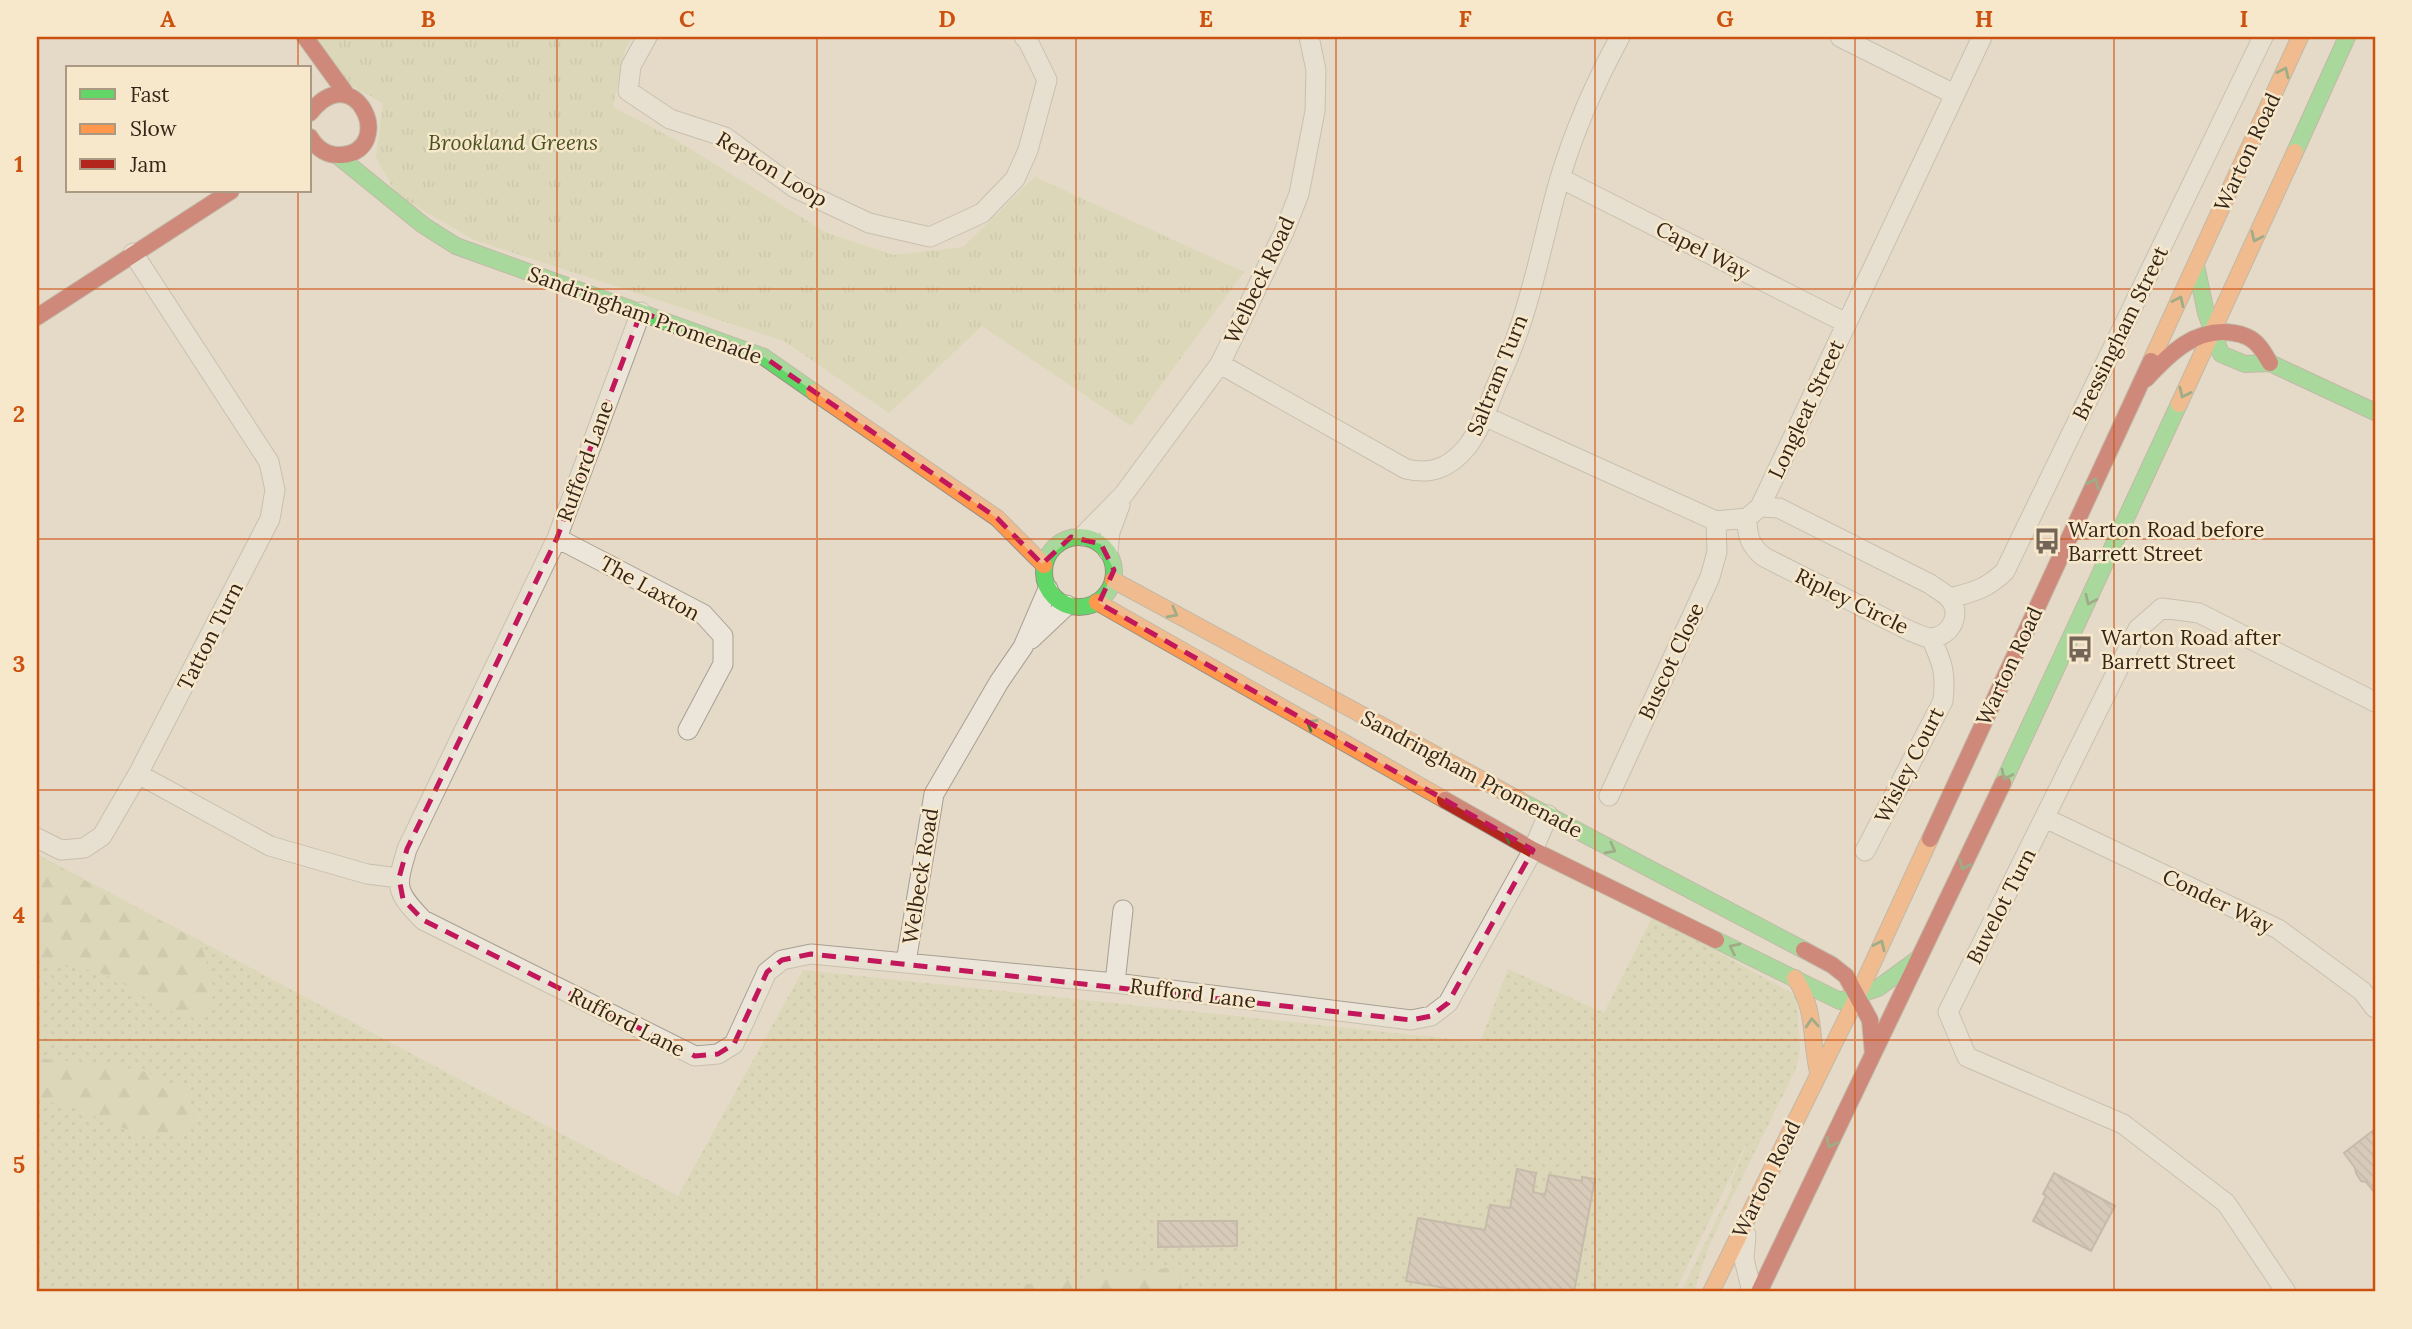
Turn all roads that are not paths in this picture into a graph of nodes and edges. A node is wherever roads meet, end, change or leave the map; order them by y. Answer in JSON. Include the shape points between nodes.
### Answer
{"nodes":[{"id":1,"x":304,"y":37,"type":"edge"},
{"id":2,"x":647,"y":37,"type":"edge"},
{"id":3,"x":1024,"y":37,"type":"edge"},
{"id":4,"x":1309,"y":37,"type":"edge"},
{"id":5,"x":1620,"y":37,"type":"edge"},
{"id":6,"x":1840,"y":37,"type":"edge"},
{"id":7,"x":1982,"y":37,"type":"edge"},
{"id":8,"x":2300,"y":37,"type":"edge"},
{"id":9,"x":2347,"y":37,"type":"edge"},
{"id":10,"x":2263,"y":38,"type":"edge"},
{"id":11,"x":308,"y":66,"type":"edge"},
{"id":12,"x":1954,"y":94,"type":"junction"},
{"id":13,"x":347,"y":95,"type":"junction"},
{"id":14,"x":312,"y":104,"type":"edge"},
{"id":15,"x":369,"y":128,"type":"junction"},
{"id":16,"x":316,"y":153,"type":"edge"},
{"id":17,"x":338,"y":156,"type":"junction"},
{"id":18,"x":1560,"y":178,"type":"junction"},
{"id":19,"x":229,"y":192,"type":"edge"},
{"id":20,"x":391,"y":198,"type":"junction"},
{"id":21,"x":133,"y":253,"type":"junction"},
{"id":22,"x":2196,"y":265,"type":"junction"},
{"id":23,"x":641,"y":312,"type":"junction"},
{"id":24,"x":37,"y":317,"type":"edge"},
{"id":25,"x":1846,"y":323,"type":"junction"},
{"id":26,"x":2212,"y":331,"type":"junction"},
{"id":27,"x":2270,"y":363,"type":"junction"},
{"id":28,"x":1220,"y":364,"type":"junction"},
{"id":29,"x":2140,"y":385,"type":"junction"},
{"id":30,"x":2375,"y":412,"type":"edge"},
{"id":31,"x":1484,"y":416,"type":"junction"},
{"id":32,"x":1124,"y":494,"type":"junction"},
{"id":33,"x":1754,"y":512,"type":"junction"},
{"id":34,"x":997,"y":518,"type":"junction"},
{"id":35,"x":1716,"y":521,"type":"junction"},
{"id":36,"x":1083,"y":536,"type":"junction"},
{"id":37,"x":1047,"y":537,"type":"junction"},
{"id":38,"x":557,"y":538,"type":"junction"},
{"id":39,"x":1108,"y":551,"type":"junction"},
{"id":40,"x":1044,"y":565,"type":"junction"},
{"id":41,"x":1113,"y":580,"type":"junction"},
{"id":42,"x":1048,"y":589,"type":"junction"},
{"id":43,"x":1950,"y":598,"type":"junction"},
{"id":44,"x":1097,"y":602,"type":"junction"},
{"id":45,"x":1067,"y":604,"type":"junction"},
{"id":46,"x":1931,"y":638,"type":"junction"},
{"id":47,"x":1023,"y":647,"type":"junction"},
{"id":48,"x":2375,"y":702,"type":"edge"},
{"id":49,"x":688,"y":730,"type":"dead end"},
{"id":50,"x":138,"y":774,"type":"junction"},
{"id":51,"x":1609,"y":796,"type":"dead end"},
{"id":52,"x":1548,"y":815,"type":"junction"},
{"id":53,"x":2045,"y":818,"type":"junction"},
{"id":54,"x":37,"y":838,"type":"edge"},
{"id":55,"x":1534,"y":850,"type":"junction"},
{"id":56,"x":1866,"y":851,"type":"dead end"},
{"id":57,"x":399,"y":878,"type":"junction"},
{"id":58,"x":1123,"y":910,"type":"dead end"},
{"id":59,"x":1919,"y":958,"type":"junction"},
{"id":60,"x":906,"y":962,"type":"junction"},
{"id":61,"x":1796,"y":978,"type":"junction"},
{"id":62,"x":1115,"y":983,"type":"junction"},
{"id":63,"x":1858,"y":995,"type":"junction"},
{"id":64,"x":2375,"y":1008,"type":"edge"},
{"id":65,"x":1873,"y":1054,"type":"junction"},
{"id":66,"x":1818,"y":1072,"type":"junction"},
{"id":67,"x":1747,"y":1217,"type":"junction"},
{"id":68,"x":1711,"y":1292,"type":"edge"},
{"id":69,"x":1752,"y":1292,"type":"edge"},
{"id":70,"x":1759,"y":1292,"type":"edge"},
{"id":71,"x":2286,"y":1292,"type":"edge"}],
"edges":[{"from":1,"to":11,"type":"street"},
{"from":1,"to":13,"type":"street"},
{"from":2,"to":3,"type":"street","name":"Repton Loop","via":[[631,66],[628,91],[670,119],[725,137],[795,188],[869,223],[930,237],[982,213],[1020,169],[1047,80]]},
{"from":4,"to":28,"type":"street","name":"Welbeck Road","via":[[1316,70],[1315,111],[1298,194]]},
{"from":5,"to":18,"type":"street","name":"Saltram Turn","via":[[1579,119]]},
{"from":6,"to":12,"type":"street"},
{"from":7,"to":12,"type":"street","name":"Longleat Street"},
{"from":22,"to":8,"type":"street","name":"Warton Road","one_way":true},
{"from":9,"to":26,"type":"street","name":"Warton Road","one_way":true},
{"from":10,"to":43,"type":"street","name":"Bressingham Street","via":[[2005,571],[1977,591]]},
{"from":12,"to":25,"type":"street","name":"Longleat Street"},
{"from":13,"to":14,"type":"street","via":[[328,96]]},
{"from":13,"to":15,"type":"street","name":"Sandringham Promenade","via":[[364,107]]},
{"from":15,"to":17,"type":"street","via":[[362,145]]},
{"from":15,"to":20,"type":"street","name":"Sandringham Promenade"},
{"from":16,"to":17,"type":"street"},
{"from":17,"to":20,"type":"street","name":"Sandringham Promenade"},
{"from":18,"to":25,"type":"street","name":"Capel Way"},
{"from":18,"to":31,"type":"street","name":"Saltram Turn","via":[[1519,330]]},
{"from":19,"to":21,"type":"street"},
{"from":20,"to":23,"type":"street","name":"Sandringham Promenade","via":[[422,225],[457,246]]},
{"from":21,"to":24,"type":"street"},
{"from":21,"to":50,"type":"street","name":"Tatton Turn","via":[[269,462],[275,491],[270,519]]},
{"from":22,"to":26,"type":"street"},
{"from":29,"to":22,"type":"street","name":"Warton Road","one_way":true},
{"from":23,"to":34,"type":"street","name":"Sandringham Promenade","via":[[764,357]]},
{"from":23,"to":38,"type":"street","name":"Rufford Lane"},
{"from":25,"to":33,"type":"street","name":"Longleat Street"},
{"from":26,"to":27,"type":"street","via":[[2230,331],[2256,342]]},
{"from":26,"to":27,"type":"street","via":[[2221,354],[2245,364]]},
{"from":26,"to":29,"type":"street","via":[[2169,354]]},
{"from":26,"to":59,"type":"street","name":"Warton Road","one_way":true},
{"from":27,"to":30,"type":"street"},
{"from":28,"to":31,"type":"street","name":"Saltram Turn","via":[[1406,469],[1422,473],[1456,459]]},
{"from":28,"to":32,"type":"street","name":"Welbeck Road"},
{"from":63,"to":29,"type":"street","name":"Warton Road","one_way":true},
{"from":31,"to":35,"type":"street"},
{"from":32,"to":36,"type":"street","name":"Welbeck Road"},
{"from":32,"to":39,"type":"street","name":"Welbeck Road"},
{"from":33,"to":35,"type":"street"},
{"from":33,"to":43,"type":"street","via":[[1779,508]]},
{"from":33,"to":46,"type":"street","name":"Ripley Circle","via":[[1747,535],[1764,557]]},
{"from":34,"to":37,"type":"street","name":"Sandringham Promenade"},
{"from":34,"to":40,"type":"street","name":"Sandringham Promenade"},
{"from":35,"to":51,"type":"street","name":"Buscot Close","via":[[1717,552],[1710,578]]},
{"from":36,"to":37,"type":"street"},
{"from":36,"to":39,"type":"street"},
{"from":37,"to":40,"type":"street"},
{"from":38,"to":49,"type":"street","name":"The Laxton","via":[[704,614],[723,636],[723,664]]},
{"from":38,"to":57,"type":"street","name":"Rufford Lane","via":[[407,849]]},
{"from":39,"to":41,"type":"street"},
{"from":40,"to":42,"type":"street"},
{"from":41,"to":44,"type":"street"},
{"from":41,"to":52,"type":"street","name":"Sandringham Promenade","one_way":true},
{"from":42,"to":45,"type":"street"},
{"from":42,"to":47,"type":"street","name":"Welbeck Road"},
{"from":43,"to":46,"type":"street","name":"Ripley Circle","via":[[1954,623]]},
{"from":44,"to":45,"type":"street","via":[[1077,607]]},
{"from":55,"to":44,"type":"street","name":"Sandringham Promenade","one_way":true},
{"from":45,"to":47,"type":"street","name":"Welbeck Road"},
{"from":46,"to":56,"type":"street","name":"Wisley Court","via":[[1946,677],[1943,701]]},
{"from":47,"to":60,"type":"street","name":"Welbeck Road","via":[[934,794]]},
{"from":48,"to":53,"type":"street","name":"Buvelot Turn","via":[[2199,613],[2162,608],[2138,629]]},
{"from":50,"to":54,"type":"street","name":"Tatton Turn","via":[[102,836],[85,848],[61,850]]},
{"from":50,"to":57,"type":"street","via":[[270,846],[367,874]]},
{"from":52,"to":55,"type":"street","name":"Rufford Lane"},
{"from":52,"to":63,"type":"street","name":"Sandringham Promenade","one_way":true,"via":[[1832,965]]},
{"from":53,"to":64,"type":"street","name":"Conder Way","via":[[2278,929],[2362,991]]},
{"from":53,"to":71,"type":"street","name":"Buvelot Turn","via":[[1948,1012],[1967,1057],[2123,1124],[2226,1203]]},
{"from":61,"to":55,"type":"street","name":"Sandringham Promenade","one_way":true},
{"from":55,"to":62,"type":"street","name":"Rufford Lane","via":[[1448,1003],[1431,1016],[1411,1020]]},
{"from":57,"to":60,"type":"street","name":"Rufford Lane","via":[[403,899],[423,920],[695,1056],[719,1054],[734,1044],[767,972],[782,960],[811,954]]},
{"from":58,"to":62,"type":"street"},
{"from":59,"to":63,"type":"street","via":[[1878,988]]},
{"from":59,"to":65,"type":"street","name":"Warton Road"},
{"from":60,"to":62,"type":"street","name":"Rufford Lane"},
{"from":61,"to":63,"type":"street","name":"Sandringham Promenade","via":[[1840,1001]]},
{"from":66,"to":61,"type":"street","one_way":true,"via":[[1808,995]]},
{"from":63,"to":65,"type":"street","name":"Sandringham Promenade","via":[[1870,1020]]},
{"from":63,"to":66,"type":"street","name":"Warton Road"},
{"from":65,"to":70,"type":"street","name":"Warton Road","one_way":true},
{"from":66,"to":67,"type":"street","name":"Warton Road"},
{"from":67,"to":68,"type":"street","name":"Warton Road"},
{"from":67,"to":69,"type":"street","via":[[1744,1259]]}]}
